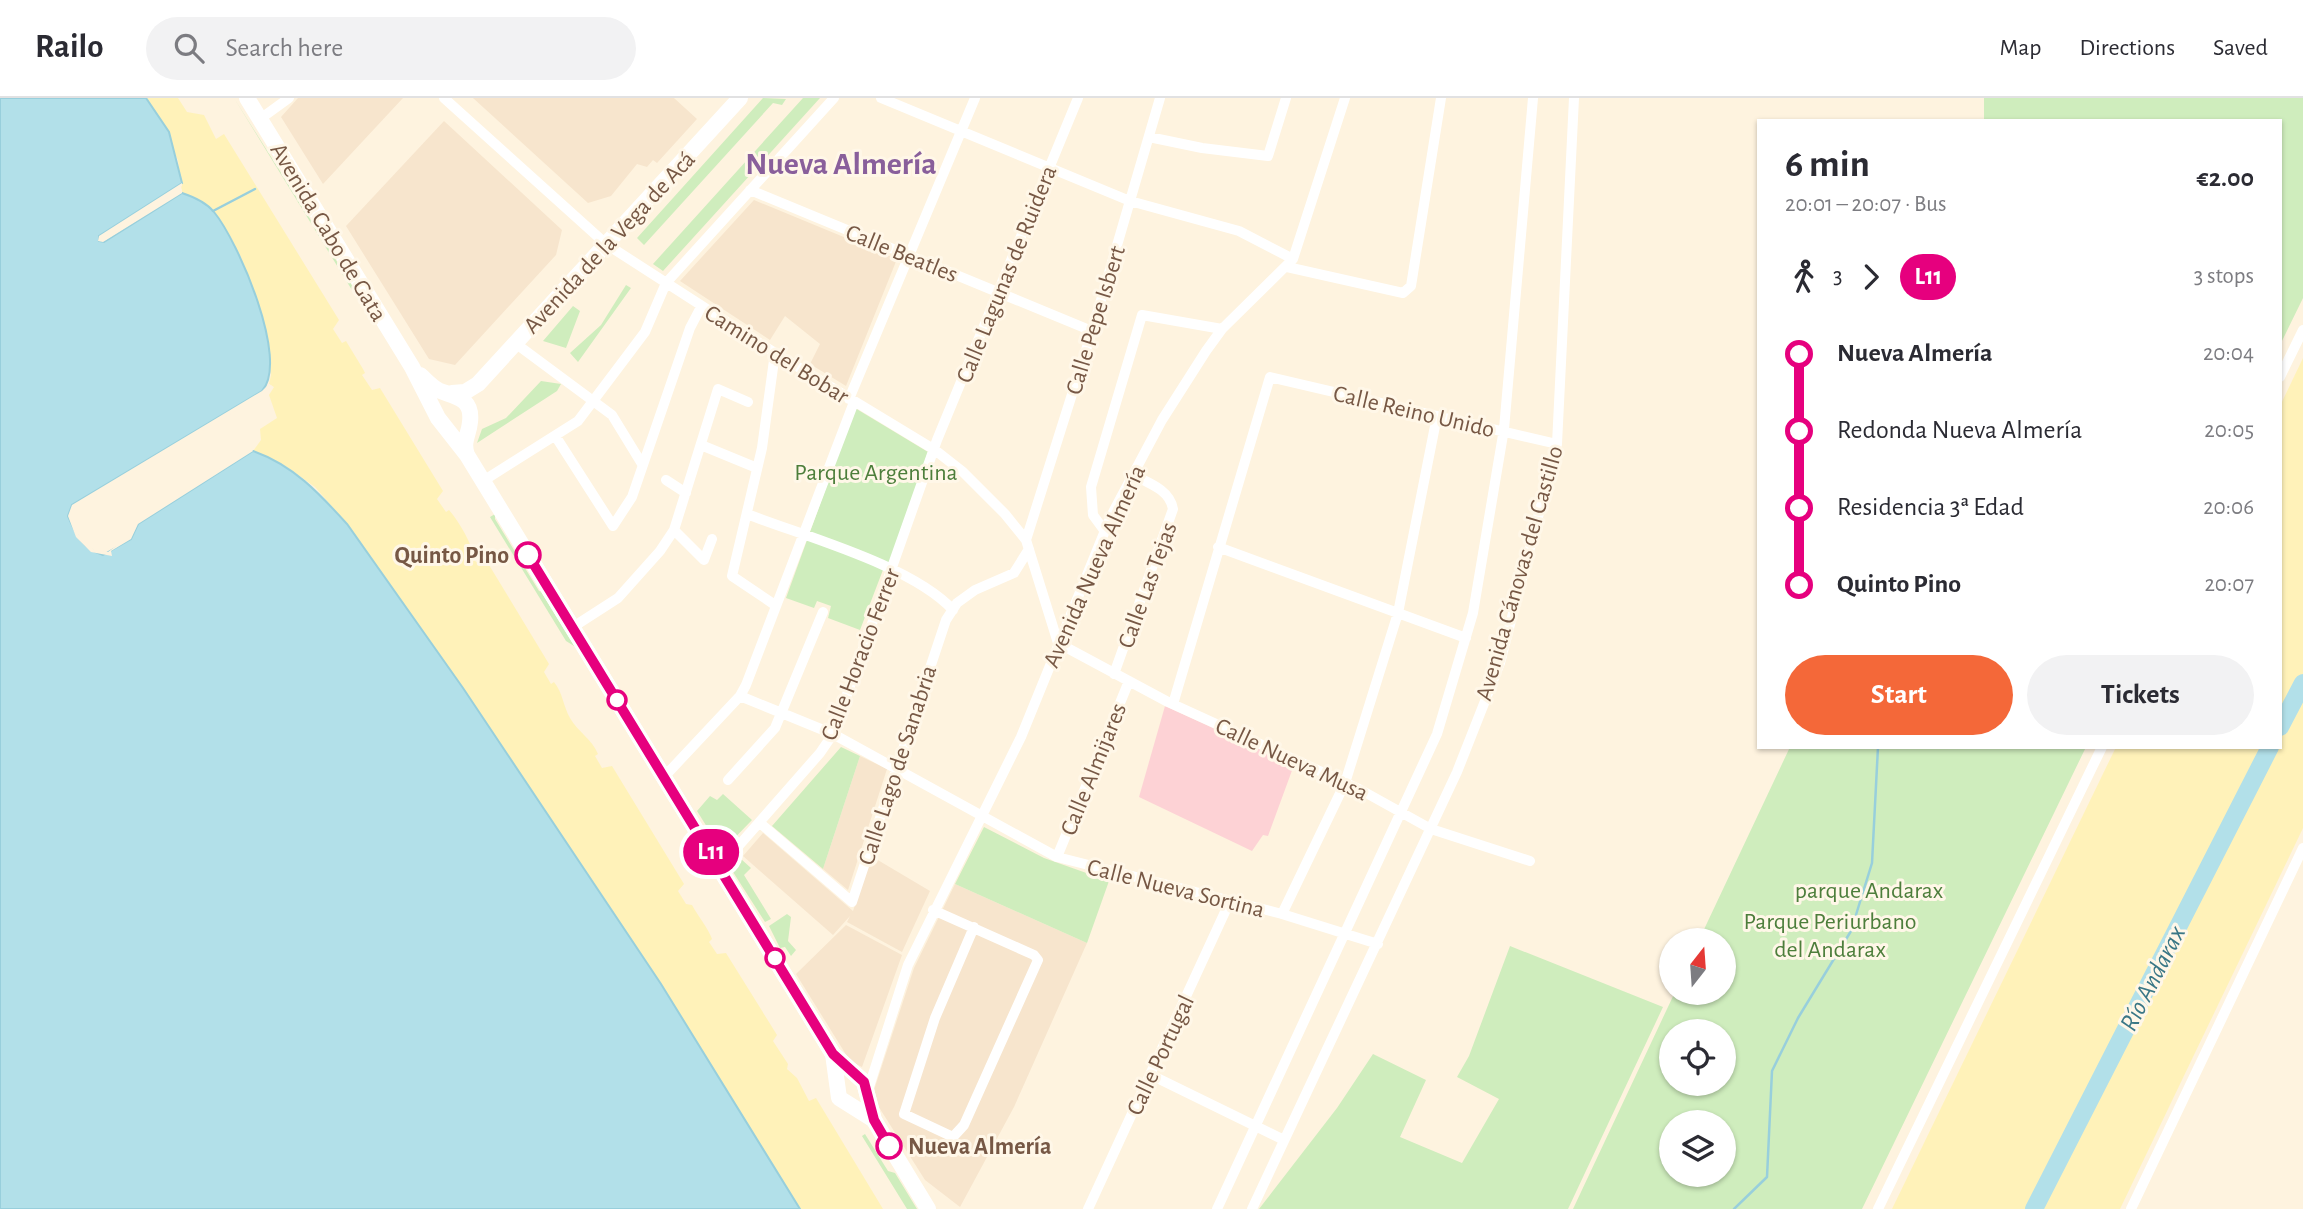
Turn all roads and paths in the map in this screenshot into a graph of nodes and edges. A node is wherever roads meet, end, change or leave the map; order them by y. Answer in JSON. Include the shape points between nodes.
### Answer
{"nodes":[{"id":1,"x":247,"y":98,"type":"edge"},
{"id":2,"x":289,"y":98,"type":"edge"},
{"id":3,"x":444,"y":98,"type":"edge"},
{"id":4,"x":740,"y":98,"type":"edge"},
{"id":5,"x":834,"y":98,"type":"edge"},
{"id":6,"x":881,"y":98,"type":"edge"},
{"id":7,"x":975,"y":98,"type":"edge"},
{"id":8,"x":1078,"y":98,"type":"edge"},
{"id":9,"x":1160,"y":98,"type":"edge"},
{"id":10,"x":1286,"y":98,"type":"edge"},
{"id":11,"x":1345,"y":98,"type":"edge"},
{"id":12,"x":1441,"y":98,"type":"edge"},
{"id":13,"x":1533,"y":98,"type":"edge"},
{"id":14,"x":1574,"y":98,"type":"edge"},
{"id":15,"x":260,"y":119,"type":"junction"},
{"id":16,"x":962,"y":131,"type":"junction"},
{"id":17,"x":1149,"y":137,"type":"junction"},
{"id":18,"x":1050,"y":167,"type":"junction"},
{"id":19,"x":750,"y":190,"type":"junction"},
{"id":20,"x":1130,"y":201,"type":"junction"},
{"id":21,"x":606,"y":244,"type":"junction"},
{"id":22,"x":910,"y":256,"type":"junction"},
{"id":23,"x":1290,"y":263,"type":"junction"},
{"id":24,"x":666,"y":283,"type":"junction"},
{"id":25,"x":998,"y":292,"type":"junction"},
{"id":26,"x":701,"y":307,"type":"junction"},
{"id":27,"x":1222,"y":329,"type":"junction"},
{"id":28,"x":2303,"y":330,"type":"edge"},
{"id":29,"x":1093,"y":331,"type":"junction"},
{"id":30,"x":515,"y":343,"type":"junction"},
{"id":31,"x":775,"y":353,"type":"junction"},
{"id":32,"x":411,"y":367,"type":"junction"},
{"id":33,"x":2282,"y":373,"type":"edge"},
{"id":34,"x":477,"y":385,"type":"junction"},
{"id":35,"x":448,"y":393,"type":"junction"},
{"id":36,"x":593,"y":400,"type":"junction"},
{"id":37,"x":851,"y":401,"type":"junction"},
{"id":38,"x":748,"y":402,"type":"dead end"},
{"id":39,"x":435,"y":408,"type":"junction"},
{"id":40,"x":469,"y":411,"type":"junction"},
{"id":41,"x":1437,"y":416,"type":"junction"},
{"id":42,"x":459,"y":431,"type":"junction"},
{"id":43,"x":1504,"y":432,"type":"junction"},
{"id":44,"x":556,"y":437,"type":"junction"},
{"id":45,"x":701,"y":444,"type":"junction"},
{"id":46,"x":1558,"y":444,"type":"junction"},
{"id":47,"x":935,"y":450,"type":"junction"},
{"id":48,"x":642,"y":464,"type":"junction"},
{"id":49,"x":757,"y":468,"type":"junction"},
{"id":50,"x":1133,"y":475,"type":"junction"},
{"id":51,"x":666,"y":480,"type":"dead end"},
{"id":52,"x":483,"y":481,"type":"junction"},
{"id":53,"x":686,"y":493,"type":"junction"},
{"id":54,"x":747,"y":514,"type":"junction"},
{"id":55,"x":674,"y":530,"type":"junction"},
{"id":56,"x":1104,"y":530,"type":"junction"},
{"id":57,"x":805,"y":537,"type":"junction"},
{"id":58,"x":712,"y":539,"type":"dead end"},
{"id":59,"x":1027,"y":545,"type":"junction"},
{"id":60,"x":1218,"y":547,"type":"junction"},
{"id":61,"x":893,"y":570,"type":"junction"},
{"id":62,"x":775,"y":605,"type":"junction"},
{"id":63,"x":953,"y":610,"type":"junction"},
{"id":64,"x":823,"y":612,"type":"dead end"},
{"id":65,"x":1398,"y":613,"type":"junction"},
{"id":66,"x":573,"y":627,"type":"junction"},
{"id":67,"x":1466,"y":638,"type":"junction"},
{"id":68,"x":1058,"y":643,"type":"junction"},
{"id":69,"x":1114,"y":674,"type":"junction"},
{"id":70,"x":1129,"y":681,"type":"junction"},
{"id":71,"x":740,"y":696,"type":"junction"},
{"id":72,"x":1173,"y":704,"type":"junction"},
{"id":73,"x":783,"y":714,"type":"junction"},
{"id":74,"x":833,"y":734,"type":"junction"},
{"id":75,"x":2101,"y":749,"type":"edge"},
{"id":76,"x":896,"y":768,"type":"junction"},
{"id":77,"x":664,"y":777,"type":"junction"},
{"id":78,"x":728,"y":780,"type":"dead end"},
{"id":79,"x":1345,"y":783,"type":"junction"},
{"id":80,"x":1402,"y":811,"type":"junction"},
{"id":81,"x":980,"y":818,"type":"junction"},
{"id":82,"x":760,"y":822,"type":"junction"},
{"id":83,"x":1431,"y":829,"type":"junction"},
{"id":84,"x":2303,"y":848,"type":"edge"},
{"id":85,"x":1057,"y":857,"type":"junction"},
{"id":86,"x":1530,"y":861,"type":"dead end"},
{"id":87,"x":720,"y":867,"type":"junction"},
{"id":88,"x":1230,"y":901,"type":"junction"},
{"id":89,"x":933,"y":909,"type":"junction"},
{"id":90,"x":1282,"y":914,"type":"junction"},
{"id":91,"x":974,"y":927,"type":"junction"},
{"id":92,"x":1345,"y":932,"type":"junction"},
{"id":93,"x":1378,"y":944,"type":"junction"},
{"id":94,"x":833,"y":1054,"type":"junction"},
{"id":95,"x":876,"y":1059,"type":"junction"},
{"id":96,"x":854,"y":1074,"type":"junction"},
{"id":97,"x":1151,"y":1075,"type":"junction"},
{"id":98,"x":835,"y":1081,"type":"junction"},
{"id":99,"x":863,"y":1099,"type":"junction"},
{"id":100,"x":1257,"y":1127,"type":"junction"},
{"id":101,"x":1284,"y":1140,"type":"junction"},
{"id":102,"x":928,"y":1209,"type":"edge"},
{"id":103,"x":1088,"y":1209,"type":"edge"},
{"id":104,"x":1217,"y":1209,"type":"edge"},
{"id":105,"x":1252,"y":1209,"type":"edge"},
{"id":106,"x":1878,"y":1209,"type":"edge"},
{"id":107,"x":2131,"y":1209,"type":"edge"}],
"edges":[{"from":1,"to":15,"type":"main road","name":"Avenida Cabo de Gata"},
{"from":2,"to":15,"type":"street"},
{"from":3,"to":21,"type":"street","name":"Camino del Bobar"},
{"from":4,"to":21,"type":"main road","name":"Avenida de la Vega de Acá"},
{"from":5,"to":19,"type":"street"},
{"from":6,"to":16,"type":"street"},
{"from":7,"to":16,"type":"street"},
{"from":8,"to":18,"type":"street","name":"Calle Lagunas de Ruidera"},
{"from":9,"to":17,"type":"street","name":"Calle Pepe Isbert"},
{"from":10,"to":17,"type":"street","via":[[1268,156]]},
{"from":11,"to":23,"type":"street","name":"Avenida Nueva Almería"},
{"from":12,"to":23,"type":"street","via":[[1410,286],[1403,293]]},
{"from":13,"to":43,"type":"street","name":"Avenida Cánovas del Castillo"},
{"from":14,"to":46,"type":"street","name":"Avenida Cánovas del Castillo"},
{"from":15,"to":32,"type":"main road","name":"Avenida Cabo de Gata"},
{"from":16,"to":18,"type":"street"},
{"from":16,"to":22,"type":"street"},
{"from":17,"to":20,"type":"street","name":"Calle Pepe Isbert"},
{"from":18,"to":20,"type":"street"},
{"from":18,"to":25,"type":"street","name":"Calle Lagunas de Ruidera"},
{"from":19,"to":22,"type":"street","name":"Calle Beatles"},
{"from":19,"to":24,"type":"street"},
{"from":20,"to":23,"type":"street","via":[[1239,231]]},
{"from":20,"to":29,"type":"street","name":"Calle Pepe Isbert"},
{"from":21,"to":24,"type":"street","name":"Camino del Bobar"},
{"from":21,"to":30,"type":"main road","name":"Avenida de la Vega de Acá"},
{"from":22,"to":25,"type":"street","name":"Calle Beatles"},
{"from":22,"to":37,"type":"street"},
{"from":23,"to":27,"type":"street","name":"Avenida Nueva Almería"},
{"from":24,"to":26,"type":"street","name":"Camino del Bobar"},
{"from":24,"to":36,"type":"street","via":[[645,332]]},
{"from":25,"to":29,"type":"street","name":"Calle Beatles"},
{"from":25,"to":47,"type":"street","name":"Calle Lagunas de Ruidera"},
{"from":26,"to":31,"type":"street","name":"Camino del Bobar"},
{"from":26,"to":48,"type":"street"},
{"from":27,"to":50,"type":"street","name":"Avenida Nueva Almería","via":[[1188,377]]},
{"from":27,"to":56,"type":"street","via":[[1142,315],[1091,487],[1093,515]]},
{"from":28,"to":33,"type":"street"},
{"from":29,"to":59,"type":"street","name":"Calle Pepe Isbert"},
{"from":30,"to":34,"type":"main road","name":"Avenida de la Vega de Acá"},
{"from":30,"to":36,"type":"street"},
{"from":31,"to":37,"type":"street","name":"Camino del Bobar"},
{"from":31,"to":49,"type":"street"},
{"from":32,"to":35,"type":"main road","name":"Avenida Cabo de Gata"},
{"from":32,"to":39,"type":"main road","name":"Avenida Cabo de Gata"},
{"from":34,"to":35,"type":"main road"},
{"from":34,"to":40,"type":"main road","name":"Avenida de la Vega de Acá"},
{"from":35,"to":39,"type":"main road","via":[[437,395]]},
{"from":35,"to":40,"type":"main road","via":[[462,398]]},
{"from":36,"to":44,"type":"street","via":[[578,421]]},
{"from":36,"to":48,"type":"street","via":[[612,415]]},
{"from":37,"to":47,"type":"street","name":"Camino del Bobar"},
{"from":37,"to":57,"type":"street"},
{"from":38,"to":45,"type":"street","via":[[718,389]]},
{"from":39,"to":42,"type":"main road","name":"Avenida Cabo de Gata","via":[[438,418]]},
{"from":40,"to":42,"type":"main road"},
{"from":41,"to":43,"type":"street","name":"Calle Reino Unido"},
{"from":41,"to":60,"type":"street","name":"Calle Reino Unido","via":[[1270,377]]},
{"from":41,"to":65,"type":"street"},
{"from":42,"to":52,"type":"main road","name":"Avenida Cabo de Gata"},
{"from":43,"to":46,"type":"street","name":"Calle Reino Unido"},
{"from":43,"to":67,"type":"street","name":"Avenida Cánovas del Castillo"},
{"from":44,"to":48,"type":"street","via":[[612,526],[632,497]]},
{"from":44,"to":52,"type":"street"},
{"from":45,"to":49,"type":"street"},
{"from":45,"to":53,"type":"street"},
{"from":46,"to":83,"type":"street","name":"Avenida Cánovas del Castillo","via":[[1500,663]]},
{"from":47,"to":59,"type":"street","name":"Camino del Bobar","via":[[1005,514]]},
{"from":47,"to":61,"type":"street","name":"Calle Horacio Ferrer"},
{"from":49,"to":54,"type":"street"},
{"from":50,"to":56,"type":"street","name":"Avenida Nueva Almería"},
{"from":50,"to":69,"type":"street","name":"Calle Las Tejas","via":[[1165,492],[1173,509]]},
{"from":51,"to":53,"type":"street"},
{"from":52,"to":66,"type":"main road","name":"Avenida Cabo de Gata"},
{"from":53,"to":55,"type":"street"},
{"from":54,"to":57,"type":"street"},
{"from":54,"to":62,"type":"street","via":[[732,576]]},
{"from":55,"to":58,"type":"street","via":[[704,560]]},
{"from":55,"to":66,"type":"street","via":[[618,598]]},
{"from":56,"to":68,"type":"street","name":"Avenida Nueva Almería"},
{"from":57,"to":61,"type":"street"},
{"from":57,"to":62,"type":"street"},
{"from":59,"to":63,"type":"street","name":"Calle Lago de Sanabria","via":[[1014,573],[975,590]]},
{"from":59,"to":68,"type":"street","name":"Camino del Bobar"},
{"from":60,"to":65,"type":"street"},
{"from":60,"to":72,"type":"street"},
{"from":61,"to":63,"type":"street","via":[[931,590]]},
{"from":61,"to":74,"type":"street","name":"Calle Horacio Ferrer"},
{"from":62,"to":71,"type":"street"},
{"from":63,"to":76,"type":"street","name":"Calle Lago de Sanabria"},
{"from":64,"to":73,"type":"street"},
{"from":65,"to":67,"type":"street"},
{"from":65,"to":79,"type":"street"},
{"from":66,"to":77,"type":"main road","name":"Avenida Cabo de Gata"},
{"from":67,"to":80,"type":"street","name":"Avenida Cánovas del Castillo","via":[[1437,734]]},
{"from":68,"to":69,"type":"street","name":"Calle Nueva Musa"},
{"from":68,"to":81,"type":"street","name":"Avenida Nueva Almería","via":[[1021,737]]},
{"from":69,"to":70,"type":"street","name":"Calle Nueva Musa"},
{"from":70,"to":72,"type":"street","name":"Calle Nueva Musa"},
{"from":70,"to":85,"type":"street","name":"Calle Almijares"},
{"from":71,"to":73,"type":"street","name":"Calle Nueva Sortina"},
{"from":71,"to":77,"type":"street"},
{"from":72,"to":79,"type":"street","name":"Calle Nueva Musa"},
{"from":73,"to":74,"type":"street","name":"Calle Nueva Sortina"},
{"from":73,"to":78,"type":"street"},
{"from":74,"to":76,"type":"street","name":"Calle Nueva Sortina"},
{"from":74,"to":82,"type":"street","name":"Calle Horacio Ferrer"},
{"from":75,"to":106,"type":"street"},
{"from":76,"to":81,"type":"street","name":"Calle Nueva Sortina"},
{"from":76,"to":82,"type":"street","name":"Calle Lago de Sanabria","via":[[852,902]]},
{"from":77,"to":87,"type":"main road","name":"Avenida Cabo de Gata"},
{"from":79,"to":80,"type":"street","name":"Calle Nueva Musa"},
{"from":79,"to":90,"type":"street"},
{"from":80,"to":83,"type":"street","name":"Calle Nueva Musa"},
{"from":80,"to":92,"type":"street","name":"Avenida Cánovas del Castillo"},
{"from":81,"to":85,"type":"street","name":"Calle Nueva Sortina"},
{"from":81,"to":89,"type":"street","name":"Avenida Nueva Almería"},
{"from":82,"to":87,"type":"street","name":"Calle Horacio Ferrer"},
{"from":83,"to":86,"type":"street","name":"Calle Nueva Musa"},
{"from":83,"to":93,"type":"street","name":"Avenida Cánovas del Castillo"},
{"from":84,"to":107,"type":"street"},
{"from":85,"to":88,"type":"street","name":"Calle Nueva Sortina"},
{"from":87,"to":94,"type":"main road","name":"Avenida Cabo de Gata"},
{"from":88,"to":90,"type":"street","name":"Calle Nueva Sortina"},
{"from":88,"to":97,"type":"street","name":"Calle Portugal"},
{"from":89,"to":91,"type":"street"},
{"from":89,"to":95,"type":"street","name":"Avenida Nueva Almería"},
{"from":90,"to":92,"type":"street","name":"Calle Nueva Sortina"},
{"from":91,"to":91,"type":"street","via":[[943,996],[904,1114],[953,1137],[964,1125],[1038,960]]},
{"from":92,"to":93,"type":"street","name":"Calle Nueva Sortina"},
{"from":92,"to":100,"type":"street","name":"Avenida Cánovas del Castillo"},
{"from":93,"to":101,"type":"street","name":"Avenida Cánovas del Castillo"},
{"from":94,"to":96,"type":"main road","name":"Avenida Cabo de Gata"},
{"from":94,"to":98,"type":"main road","name":"Avenida Cabo de Gata"},
{"from":95,"to":96,"type":"street"},
{"from":95,"to":99,"type":"street","name":"Avenida Nueva Almería"},
{"from":96,"to":98,"type":"main road","via":[[843,1073]]},
{"from":96,"to":99,"type":"main road","via":[[864,1082]]},
{"from":97,"to":100,"type":"street"},
{"from":97,"to":103,"type":"street","name":"Calle Portugal"},
{"from":98,"to":99,"type":"main road","via":[[839,1098]]},
{"from":99,"to":102,"type":"main road"},
{"from":100,"to":101,"type":"street"},
{"from":100,"to":104,"type":"street","name":"Avenida Cánovas del Castillo"},
{"from":101,"to":105,"type":"street","name":"Avenida Cánovas del Castillo"}]}
